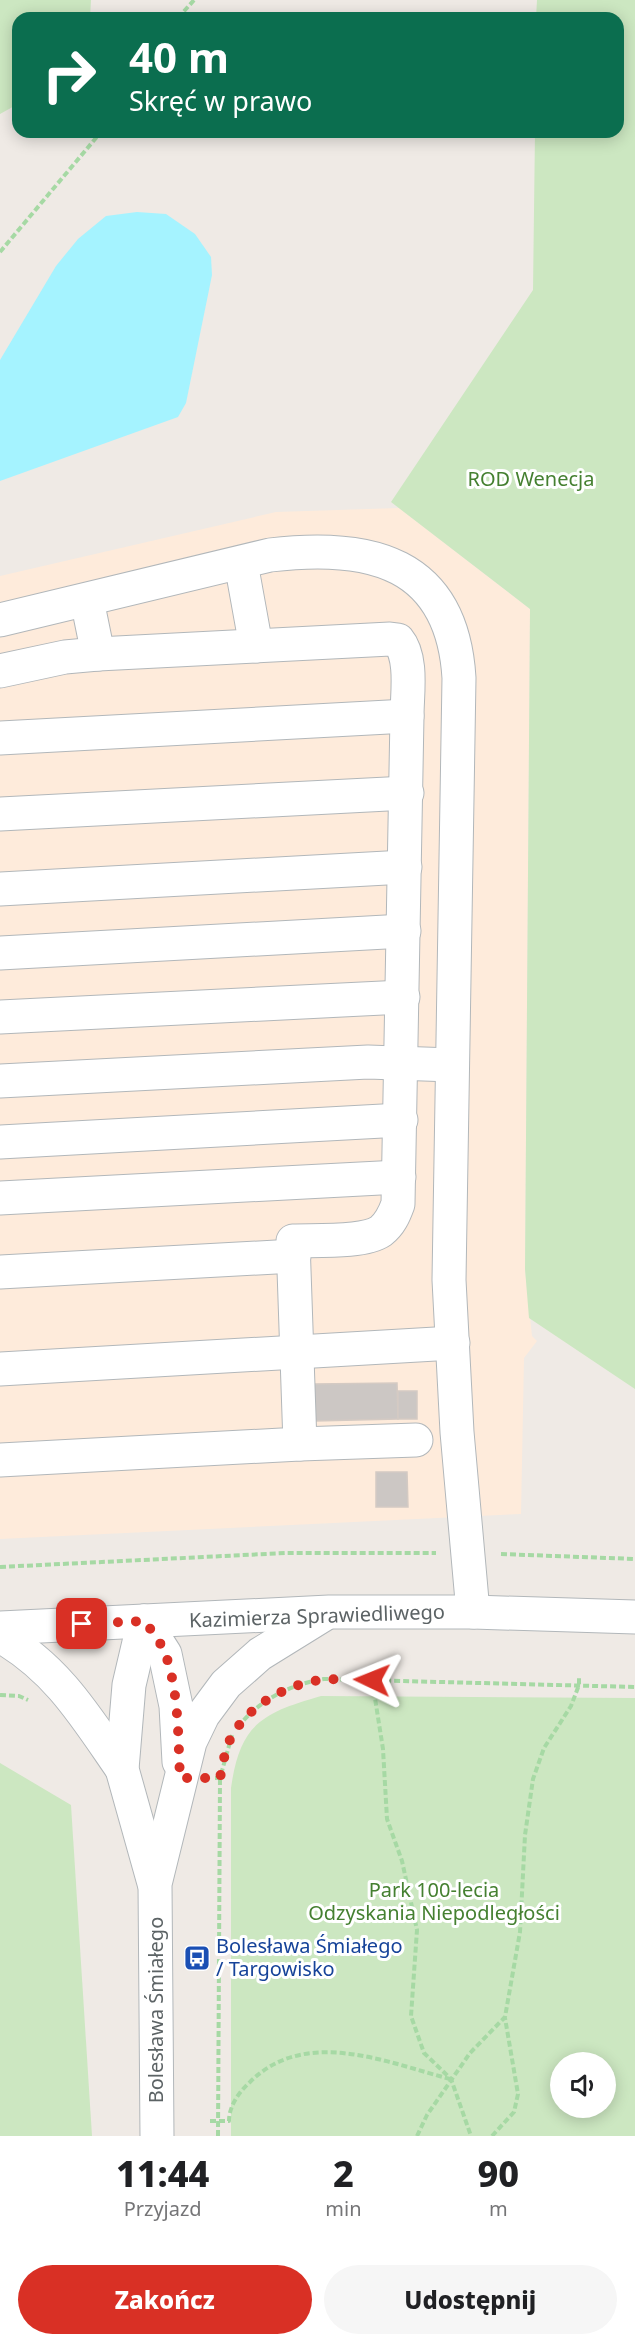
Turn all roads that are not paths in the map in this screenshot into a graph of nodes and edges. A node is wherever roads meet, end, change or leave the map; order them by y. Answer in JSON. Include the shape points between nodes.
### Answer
{"nodes":[{"id":1,"x":241,"y":563,"type":"junction"},
{"id":2,"x":87,"y":600,"type":"junction"},
{"id":3,"x":0,"y":620,"type":"edge"},
{"id":4,"x":256,"y":646,"type":"junction"},
{"id":5,"x":98,"y":654,"type":"junction"},
{"id":6,"x":0,"y":671,"type":"edge"},
{"id":7,"x":407,"y":716,"type":"junction"},
{"id":8,"x":0,"y":738,"type":"edge"},
{"id":9,"x":457,"y":750,"type":"junction"},
{"id":10,"x":407,"y":752,"type":"junction"},
{"id":11,"x":407,"y":793,"type":"junction"},
{"id":12,"x":0,"y":814,"type":"edge"},
{"id":13,"x":405,"y":867,"type":"junction"},
{"id":14,"x":0,"y":889,"type":"edge"},
{"id":15,"x":454,"y":910,"type":"junction"},
{"id":16,"x":404,"y":921,"type":"junction"},
{"id":17,"x":0,"y":953,"type":"edge"},
{"id":18,"x":403,"y":997,"type":"junction"},
{"id":19,"x":0,"y":1017,"type":"edge"},
{"id":20,"x":402,"y":1064,"type":"junction"},
{"id":21,"x":452,"y":1065,"type":"junction"},
{"id":22,"x":0,"y":1081,"type":"edge"},
{"id":23,"x":401,"y":1120,"type":"junction"},
{"id":24,"x":0,"y":1142,"type":"edge"},
{"id":25,"x":399,"y":1177,"type":"junction"},
{"id":26,"x":0,"y":1198,"type":"edge"},
{"id":27,"x":294,"y":1256,"type":"junction"},
{"id":28,"x":0,"y":1272,"type":"edge"},
{"id":29,"x":453,"y":1343,"type":"junction"},
{"id":30,"x":298,"y":1352,"type":"junction"},
{"id":31,"x":0,"y":1369,"type":"edge"},
{"id":32,"x":416,"y":1440,"type":"dead end"},
{"id":33,"x":300,"y":1444,"type":"junction"},
{"id":34,"x":0,"y":1460,"type":"edge"},
{"id":35,"x":329,"y":1612,"type":"junction"},
{"id":36,"x":473,"y":1612,"type":"junction"},
{"id":37,"x":635,"y":1617,"type":"edge"},
{"id":38,"x":144,"y":1621,"type":"junction"},
{"id":39,"x":0,"y":1628,"type":"edge"},
{"id":40,"x":0,"y":1636,"type":"edge"},
{"id":41,"x":122,"y":1769,"type":"junction"},
{"id":42,"x":180,"y":1778,"type":"junction"},
{"id":43,"x":155,"y":1884,"type":"junction"},
{"id":44,"x":157,"y":2136,"type":"edge"}],
"edges":[{"from":1,"to":2,"type":"street"},
{"from":1,"to":4,"type":"street"},
{"from":1,"to":9,"type":"street","via":[[299,552],[342,551],[392,564],[413,578],[442,610],[455,642],[459,678]]},
{"from":2,"to":3,"type":"street"},
{"from":2,"to":5,"type":"street"},
{"from":4,"to":5,"type":"street"},
{"from":4,"to":7,"type":"street","via":[[398,640],[406,657]]},
{"from":5,"to":6,"type":"street"},
{"from":7,"to":8,"type":"street"},
{"from":7,"to":10,"type":"street"},
{"from":9,"to":10,"type":"street"},
{"from":9,"to":15,"type":"street"},
{"from":10,"to":11,"type":"street"},
{"from":11,"to":12,"type":"street"},
{"from":11,"to":13,"type":"street"},
{"from":13,"to":14,"type":"street"},
{"from":13,"to":16,"type":"street"},
{"from":15,"to":16,"type":"street"},
{"from":15,"to":21,"type":"street"},
{"from":16,"to":17,"type":"street"},
{"from":16,"to":18,"type":"street"},
{"from":18,"to":19,"type":"street"},
{"from":18,"to":20,"type":"street"},
{"from":20,"to":21,"type":"street"},
{"from":20,"to":22,"type":"street","via":[[356,1062]]},
{"from":20,"to":23,"type":"street"},
{"from":21,"to":29,"type":"street","via":[[449,1280]]},
{"from":23,"to":24,"type":"street"},
{"from":23,"to":25,"type":"street"},
{"from":25,"to":26,"type":"street"},
{"from":25,"to":27,"type":"street","via":[[398,1204],[392,1220],[380,1232],[364,1237],[293,1241]]},
{"from":27,"to":28,"type":"street"},
{"from":27,"to":30,"type":"street"},
{"from":29,"to":30,"type":"street"},
{"from":29,"to":36,"type":"street"},
{"from":30,"to":31,"type":"street"},
{"from":30,"to":33,"type":"street"},
{"from":32,"to":33,"type":"street"},
{"from":33,"to":34,"type":"street"},
{"from":35,"to":36,"type":"street","name":"Kazimierza Sprawiedliwego"},
{"from":35,"to":38,"type":"street","name":"Kazimierza Sprawiedliwego"},
{"from":35,"to":42,"type":"street","name":"Bolesława Śmiałego","via":[[260,1654],[226,1684],[190,1742]]},
{"from":36,"to":37,"type":"street","name":"Kazimierza Sprawiedliwego"},
{"from":38,"to":39,"type":"street","name":"Kazimierza Sprawiedliwego"},
{"from":38,"to":41,"type":"street","name":"Bolesława Śmiałego","via":[[129,1685]]},
{"from":38,"to":42,"type":"street","name":"Bolesława Śmiałego","via":[[165,1654],[176,1706]]},
{"from":40,"to":41,"type":"street","name":"Bolesława Śmiałego","via":[[37,1661],[67,1689]]},
{"from":41,"to":43,"type":"street","name":"Bolesława Śmiałego"},
{"from":42,"to":43,"type":"street","name":"Bolesława Śmiałego"},
{"from":43,"to":44,"type":"street","name":"Bolesława Śmiałego"}]}
